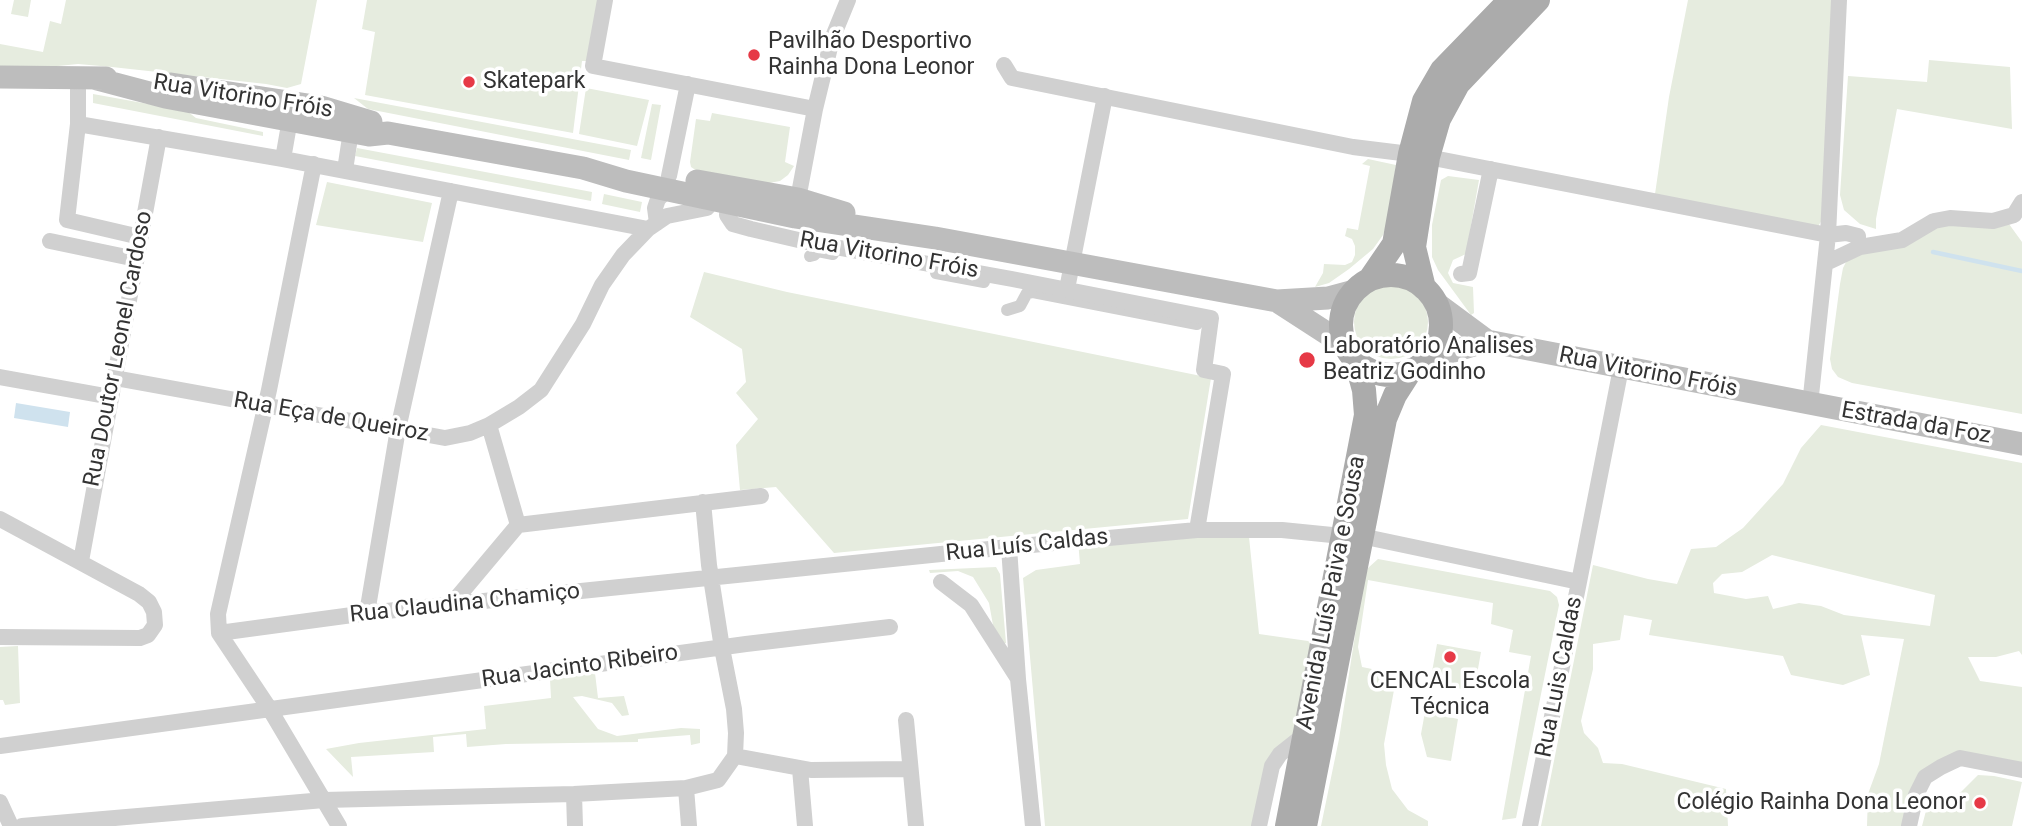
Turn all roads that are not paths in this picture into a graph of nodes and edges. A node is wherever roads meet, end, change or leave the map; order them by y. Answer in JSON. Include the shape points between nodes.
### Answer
{"nodes":[{"id":1,"x":605,"y":0,"type":"edge"},
{"id":2,"x":848,"y":0,"type":"edge"},
{"id":3,"x":1510,"y":0,"type":"edge"},
{"id":4,"x":1538,"y":0,"type":"edge"},
{"id":5,"x":1839,"y":0,"type":"edge"},
{"id":6,"x":1004,"y":65,"type":"dead end"},
{"id":7,"x":0,"y":76,"type":"edge"},
{"id":8,"x":85,"y":78,"type":"junction"},
{"id":9,"x":688,"y":84,"type":"junction"},
{"id":10,"x":1105,"y":96,"type":"junction"},
{"id":11,"x":816,"y":109,"type":"junction"},
{"id":12,"x":320,"y":116,"type":"junction"},
{"id":13,"x":290,"y":119,"type":"junction"},
{"id":14,"x":78,"y":124,"type":"junction"},
{"id":15,"x":351,"y":131,"type":"junction"},
{"id":16,"x":388,"y":134,"type":"junction"},
{"id":17,"x":159,"y":137,"type":"junction"},
{"id":18,"x":1419,"y":156,"type":"junction"},
{"id":19,"x":283,"y":159,"type":"junction"},
{"id":20,"x":314,"y":164,"type":"junction"},
{"id":21,"x":1491,"y":169,"type":"junction"},
{"id":22,"x":345,"y":170,"type":"junction"},
{"id":23,"x":668,"y":183,"type":"junction"},
{"id":24,"x":451,"y":191,"type":"junction"},
{"id":25,"x":1830,"y":199,"type":"junction"},
{"id":26,"x":721,"y":201,"type":"junction"},
{"id":27,"x":2022,"y":202,"type":"edge"},
{"id":28,"x":797,"y":208,"type":"junction"},
{"id":29,"x":658,"y":223,"type":"junction"},
{"id":30,"x":1822,"y":233,"type":"junction"},
{"id":31,"x":140,"y":236,"type":"junction"},
{"id":32,"x":50,"y":241,"type":"dead end"},
{"id":33,"x":1859,"y":241,"type":"junction"},
{"id":34,"x":814,"y":253,"type":"dead end"},
{"id":35,"x":136,"y":259,"type":"junction"},
{"id":36,"x":1072,"y":264,"type":"junction"},
{"id":37,"x":1826,"y":264,"type":"junction"},
{"id":38,"x":1461,"y":274,"type":"dead end"},
{"id":39,"x":984,"y":282,"type":"dead end"},
{"id":40,"x":1362,"y":285,"type":"junction"},
{"id":41,"x":1068,"y":289,"type":"junction"},
{"id":42,"x":1430,"y":296,"type":"junction"},
{"id":43,"x":1278,"y":301,"type":"junction"},
{"id":44,"x":1007,"y":310,"type":"dead end"},
{"id":45,"x":1204,"y":321,"type":"junction"},
{"id":46,"x":1487,"y":341,"type":"junction"},
{"id":47,"x":1351,"y":353,"type":"junction"},
{"id":48,"x":1419,"y":364,"type":"junction"},
{"id":49,"x":1622,"y":368,"type":"junction"},
{"id":50,"x":0,"y":377,"type":"edge"},
{"id":51,"x":115,"y":378,"type":"junction"},
{"id":52,"x":111,"y":397,"type":"junction"},
{"id":53,"x":1810,"y":405,"type":"junction"},
{"id":54,"x":265,"y":406,"type":"junction"},
{"id":55,"x":489,"y":425,"type":"junction"},
{"id":56,"x":398,"y":429,"type":"junction"},
{"id":57,"x":2022,"y":444,"type":"edge"},
{"id":58,"x":761,"y":496,"type":"dead end"},
{"id":59,"x":703,"y":502,"type":"junction"},
{"id":60,"x":0,"y":519,"type":"edge"},
{"id":61,"x":518,"y":525,"type":"junction"},
{"id":62,"x":1197,"y":530,"type":"junction"},
{"id":63,"x":1352,"y":536,"type":"junction"},
{"id":64,"x":1009,"y":547,"type":"junction"},
{"id":65,"x":81,"y":561,"type":"junction"},
{"id":66,"x":712,"y":579,"type":"junction"},
{"id":67,"x":941,"y":582,"type":"dead end"},
{"id":68,"x":1579,"y":582,"type":"junction"},
{"id":69,"x":450,"y":606,"type":"junction"},
{"id":70,"x":367,"y":613,"type":"junction"},
{"id":71,"x":890,"y":627,"type":"dead end"},
{"id":72,"x":219,"y":633,"type":"junction"},
{"id":73,"x":0,"y":637,"type":"edge"},
{"id":74,"x":722,"y":648,"type":"junction"},
{"id":75,"x":1018,"y":678,"type":"junction"},
{"id":76,"x":269,"y":708,"type":"junction"},
{"id":77,"x":906,"y":720,"type":"dead end"},
{"id":78,"x":1304,"y":735,"type":"junction"},
{"id":79,"x":0,"y":746,"type":"edge"},
{"id":80,"x":735,"y":756,"type":"junction"},
{"id":81,"x":800,"y":769,"type":"junction"},
{"id":82,"x":910,"y":769,"type":"junction"},
{"id":83,"x":2022,"y":770,"type":"edge"},
{"id":84,"x":686,"y":788,"type":"junction"},
{"id":85,"x":574,"y":794,"type":"junction"},
{"id":86,"x":324,"y":800,"type":"junction"},
{"id":87,"x":0,"y":802,"type":"edge"},
{"id":88,"x":12,"y":826,"type":"edge"},
{"id":89,"x":22,"y":826,"type":"edge"},
{"id":90,"x":339,"y":826,"type":"edge"},
{"id":91,"x":575,"y":826,"type":"edge"},
{"id":92,"x":689,"y":826,"type":"edge"},
{"id":93,"x":805,"y":826,"type":"edge"},
{"id":94,"x":916,"y":826,"type":"edge"},
{"id":95,"x":1033,"y":826,"type":"edge"},
{"id":96,"x":1259,"y":826,"type":"edge"},
{"id":97,"x":1287,"y":826,"type":"edge"},
{"id":98,"x":1305,"y":826,"type":"edge"},
{"id":99,"x":1530,"y":826,"type":"edge"},
{"id":100,"x":1909,"y":826,"type":"edge"}],
"edges":[{"from":1,"to":9,"type":"street","via":[[593,66]]},
{"from":2,"to":11,"type":"street","via":[[832,39]]},
{"from":3,"to":18,"type":"main road","via":[[1442,70],[1424,101]]},
{"from":4,"to":18,"type":"main road","via":[[1458,84]]},
{"from":5,"to":25,"type":"street"},
{"from":6,"to":10,"type":"street","via":[[1012,78]]},
{"from":7,"to":8,"type":"main road","name":"Rua Vitorino Fróis"},
{"from":8,"to":12,"type":"main road","name":"Rua Vitorino Fróis","via":[[194,86]]},
{"from":8,"to":13,"type":"main road","name":"Rua Vitorino Fróis"},
{"from":8,"to":14,"type":"street"},
{"from":9,"to":11,"type":"street"},
{"from":9,"to":23,"type":"street"},
{"from":10,"to":18,"type":"street"},
{"from":10,"to":36,"type":"street"},
{"from":11,"to":28,"type":"street"},
{"from":12,"to":13,"type":"main road","name":"Rua Vitorino Fróis"},
{"from":12,"to":15,"type":"main road","name":"Rua Vitorino Fróis"},
{"from":12,"to":16,"type":"main road","name":"Rua Vitorino Fróis","via":[[371,122]]},
{"from":13,"to":19,"type":"street","name":"Rua Vitorino Fróis"},
{"from":14,"to":17,"type":"street"},
{"from":14,"to":31,"type":"street","via":[[67,220]]},
{"from":15,"to":16,"type":"main road","name":"Rua Vitorino Fróis"},
{"from":15,"to":22,"type":"street","name":"Rua Vitorino Fróis"},
{"from":16,"to":23,"type":"main road","name":"Rua Vitorino Fróis","via":[[583,168],[627,170]]},
{"from":17,"to":19,"type":"street"},
{"from":17,"to":31,"type":"street","name":"Rua Doutor Leonel Cardoso"},
{"from":18,"to":21,"type":"street"},
{"from":18,"to":40,"type":"main road","via":[[1394,244]]},
{"from":18,"to":42,"type":"main road","via":[[1414,247]]},
{"from":19,"to":20,"type":"street"},
{"from":20,"to":22,"type":"street"},
{"from":20,"to":54,"type":"street"},
{"from":21,"to":30,"type":"street"},
{"from":21,"to":38,"type":"street","via":[[1469,273]]},
{"from":22,"to":24,"type":"street"},
{"from":23,"to":26,"type":"main road","name":"Rua Vitorino Fróis"},
{"from":23,"to":28,"type":"main road","name":"Rua Vitorino Fróis"},
{"from":23,"to":29,"type":"street"},
{"from":24,"to":29,"type":"street"},
{"from":24,"to":56,"type":"street"},
{"from":25,"to":30,"type":"street"},
{"from":25,"to":33,"type":"street","via":[[1837,216]]},
{"from":26,"to":28,"type":"main road","name":"Rua Vitorino Fróis"},
{"from":26,"to":29,"type":"street"},
{"from":26,"to":41,"type":"street","name":"Rua Vitorino Fróis","via":[[733,224],[751,229]]},
{"from":27,"to":33,"type":"street","via":[[2014,215],[1993,221],[1950,218],[1934,221],[1902,240]]},
{"from":28,"to":36,"type":"main road","name":"Rua Vitorino Fróis"},
{"from":29,"to":55,"type":"street","name":"Rua Eça de Queiroz","via":[[623,255],[541,390]]},
{"from":30,"to":33,"type":"street","via":[[1846,233]]},
{"from":30,"to":37,"type":"street"},
{"from":31,"to":35,"type":"street","name":"Rua Doutor Leonel Cardoso"},
{"from":32,"to":35,"type":"street"},
{"from":33,"to":37,"type":"street"},
{"from":34,"to":39,"type":"street"},
{"from":35,"to":51,"type":"street","name":"Rua Doutor Leonel Cardoso"},
{"from":36,"to":41,"type":"street"},
{"from":36,"to":43,"type":"main road","name":"Rua Vitorino Fróis"},
{"from":37,"to":53,"type":"street"},
{"from":40,"to":42,"type":"main road","via":[[1384,275],[1399,275],[1413,280]]},
{"from":40,"to":43,"type":"main road","name":"Rua Vitorino Fróis","via":[[1328,298]]},
{"from":40,"to":47,"type":"main road","via":[[1346,303],[1341,317],[1341,331]]},
{"from":41,"to":45,"type":"street","name":"Rua Vitorino Fróis"},
{"from":42,"to":46,"type":"main road","name":"Rua Vitorino Fróis"},
{"from":42,"to":48,"type":"main road","via":[[1440,318],[1440,333],[1436,347]]},
{"from":43,"to":47,"type":"main road","name":"Rua Vitorino Fróis"},
{"from":44,"to":45,"type":"street","via":[[1020,306],[1027,293],[1033,292]]},
{"from":45,"to":62,"type":"street","via":[[1204,370],[1223,374]]},
{"from":46,"to":48,"type":"main road","name":"Rua Vitorino Fróis"},
{"from":46,"to":49,"type":"main road","name":"Rua Vitorino Fróis"},
{"from":47,"to":48,"type":"main road","via":[[1368,369],[1382,374],[1397,374]]},
{"from":47,"to":63,"type":"main road","name":"Avenida Luís Paiva e Sousa","via":[[1364,390],[1366,415]]},
{"from":48,"to":63,"type":"main road","name":"Avenida Luís Paiva e Sousa","via":[[1384,419]]},
{"from":49,"to":53,"type":"main road","name":"Rua Vitorino Fróis"},
{"from":49,"to":68,"type":"street"},
{"from":50,"to":52,"type":"street"},
{"from":51,"to":52,"type":"street","name":"Rua Doutor Leonel Cardoso"},
{"from":51,"to":54,"type":"street","name":"Rua Eça de Queiroz"},
{"from":52,"to":65,"type":"street","name":"Rua Doutor Leonel Cardoso"},
{"from":53,"to":57,"type":"main road","name":"Estrada da Foz"},
{"from":54,"to":56,"type":"street","name":"Rua Eça de Queiroz"},
{"from":54,"to":72,"type":"street","via":[[218,614]]},
{"from":55,"to":56,"type":"street","name":"Rua Eça de Queiroz","via":[[445,438]]},
{"from":55,"to":61,"type":"street"},
{"from":56,"to":70,"type":"street"},
{"from":58,"to":59,"type":"street"},
{"from":59,"to":61,"type":"street"},
{"from":59,"to":66,"type":"street"},
{"from":60,"to":65,"type":"street"},
{"from":61,"to":69,"type":"street"},
{"from":62,"to":63,"type":"street","name":"Rua Luís Caldas"},
{"from":62,"to":64,"type":"street","name":"Rua Luís Caldas"},
{"from":63,"to":68,"type":"street","name":"Rua Luis Caldas"},
{"from":63,"to":78,"type":"main road","name":"Avenida Luís Paiva e Sousa"},
{"from":63,"to":98,"type":"main road","name":"Avenida Luís Paiva e Sousa"},
{"from":64,"to":66,"type":"street","name":"Rua Luís Caldas"},
{"from":64,"to":75,"type":"street"},
{"from":65,"to":73,"type":"street","via":[[149,602],[155,625],[148,635]]},
{"from":66,"to":69,"type":"street","name":"Rua Claudina Chamiço"},
{"from":66,"to":74,"type":"street"},
{"from":67,"to":75,"type":"street","via":[[971,605]]},
{"from":68,"to":99,"type":"street","name":"Rua Luis Caldas"},
{"from":69,"to":70,"type":"street","name":"Rua Claudina Chamiço"},
{"from":70,"to":72,"type":"street","name":"Rua Claudina Chamiço"},
{"from":71,"to":74,"type":"street","name":"Rua Jacinto Ribeiro"},
{"from":72,"to":76,"type":"street"},
{"from":74,"to":76,"type":"street","name":"Rua Jacinto Ribeiro"},
{"from":74,"to":80,"type":"street","via":[[734,709]]},
{"from":75,"to":95,"type":"street"},
{"from":76,"to":79,"type":"street","name":"Rua Jacinto Ribeiro"},
{"from":76,"to":86,"type":"street"},
{"from":77,"to":82,"type":"street"},
{"from":78,"to":96,"type":"street","via":[[1272,766]]},
{"from":78,"to":97,"type":"main road","name":"Avenida Luís Paiva e Sousa"},
{"from":80,"to":81,"type":"street"},
{"from":80,"to":84,"type":"street","via":[[718,780]]},
{"from":81,"to":82,"type":"street"},
{"from":81,"to":93,"type":"street"},
{"from":82,"to":94,"type":"street"},
{"from":83,"to":100,"type":"street","via":[[1960,758],[1925,777]]},
{"from":84,"to":85,"type":"street"},
{"from":84,"to":92,"type":"street"},
{"from":85,"to":86,"type":"street"},
{"from":85,"to":91,"type":"street"},
{"from":86,"to":89,"type":"street"},
{"from":86,"to":90,"type":"street"},
{"from":87,"to":88,"type":"street"}]}
